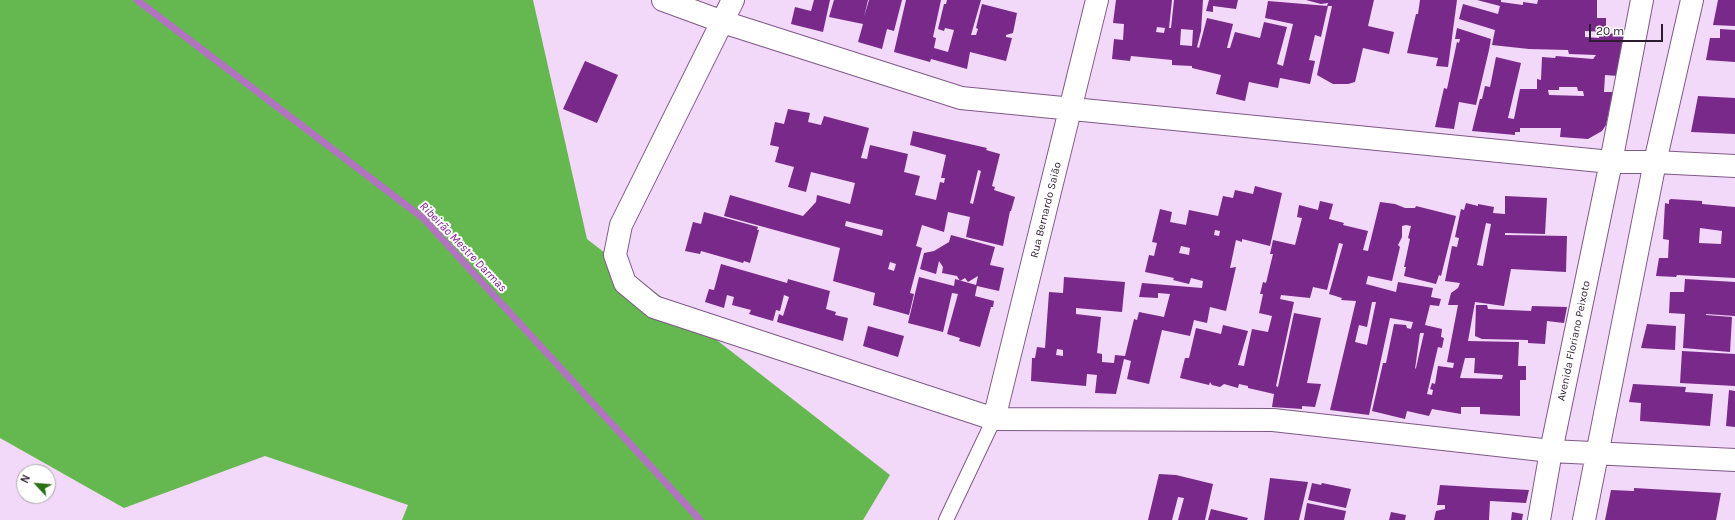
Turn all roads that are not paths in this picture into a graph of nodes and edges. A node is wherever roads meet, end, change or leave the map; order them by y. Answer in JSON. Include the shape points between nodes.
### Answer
{"nodes":[{"id":1,"x":663,"y":0,"type":"edge"},
{"id":2,"x":733,"y":0,"type":"edge"},
{"id":3,"x":1097,"y":0,"type":"edge"},
{"id":4,"x":1642,"y":0,"type":"edge"},
{"id":5,"x":1692,"y":0,"type":"edge"},
{"id":6,"x":723,"y":22,"type":"junction"},
{"id":7,"x":1070,"y":110,"type":"junction"},
{"id":8,"x":1611,"y":162,"type":"junction"},
{"id":9,"x":1655,"y":162,"type":"junction"},
{"id":10,"x":1735,"y":166,"type":"edge"},
{"id":11,"x":994,"y":419,"type":"junction"},
{"id":12,"x":1551,"y":451,"type":"junction"},
{"id":13,"x":1598,"y":452,"type":"junction"},
{"id":14,"x":1735,"y":460,"type":"edge"},
{"id":15,"x":946,"y":520,"type":"edge"},
{"id":16,"x":1539,"y":520,"type":"edge"},
{"id":17,"x":1584,"y":520,"type":"edge"}],
"edges":[{"from":1,"to":6,"type":"street"},
{"from":2,"to":6,"type":"street"},
{"from":3,"to":7,"type":"street","name":"Rua Bernardo Saião"},
{"from":4,"to":8,"type":"street","name":"Avenida Floriano Peixoto"},
{"from":5,"to":9,"type":"street"},
{"from":6,"to":7,"type":"street","via":[[961,98]]},
{"from":6,"to":11,"type":"street","via":[[621,225],[615,255],[625,283],[654,307]]},
{"from":7,"to":8,"type":"street"},
{"from":7,"to":11,"type":"street","name":"Rua Bernardo Saião"},
{"from":8,"to":9,"type":"street"},
{"from":8,"to":12,"type":"street","name":"Avenida Floriano Peixoto"},
{"from":9,"to":10,"type":"street"},
{"from":9,"to":13,"type":"street"},
{"from":11,"to":12,"type":"street","via":[[1273,420]]},
{"from":11,"to":15,"type":"lane"},
{"from":12,"to":13,"type":"street"},
{"from":12,"to":16,"type":"street","name":"Avenida Floriano Peixoto"},
{"from":13,"to":14,"type":"street"},
{"from":13,"to":17,"type":"street"}]}
